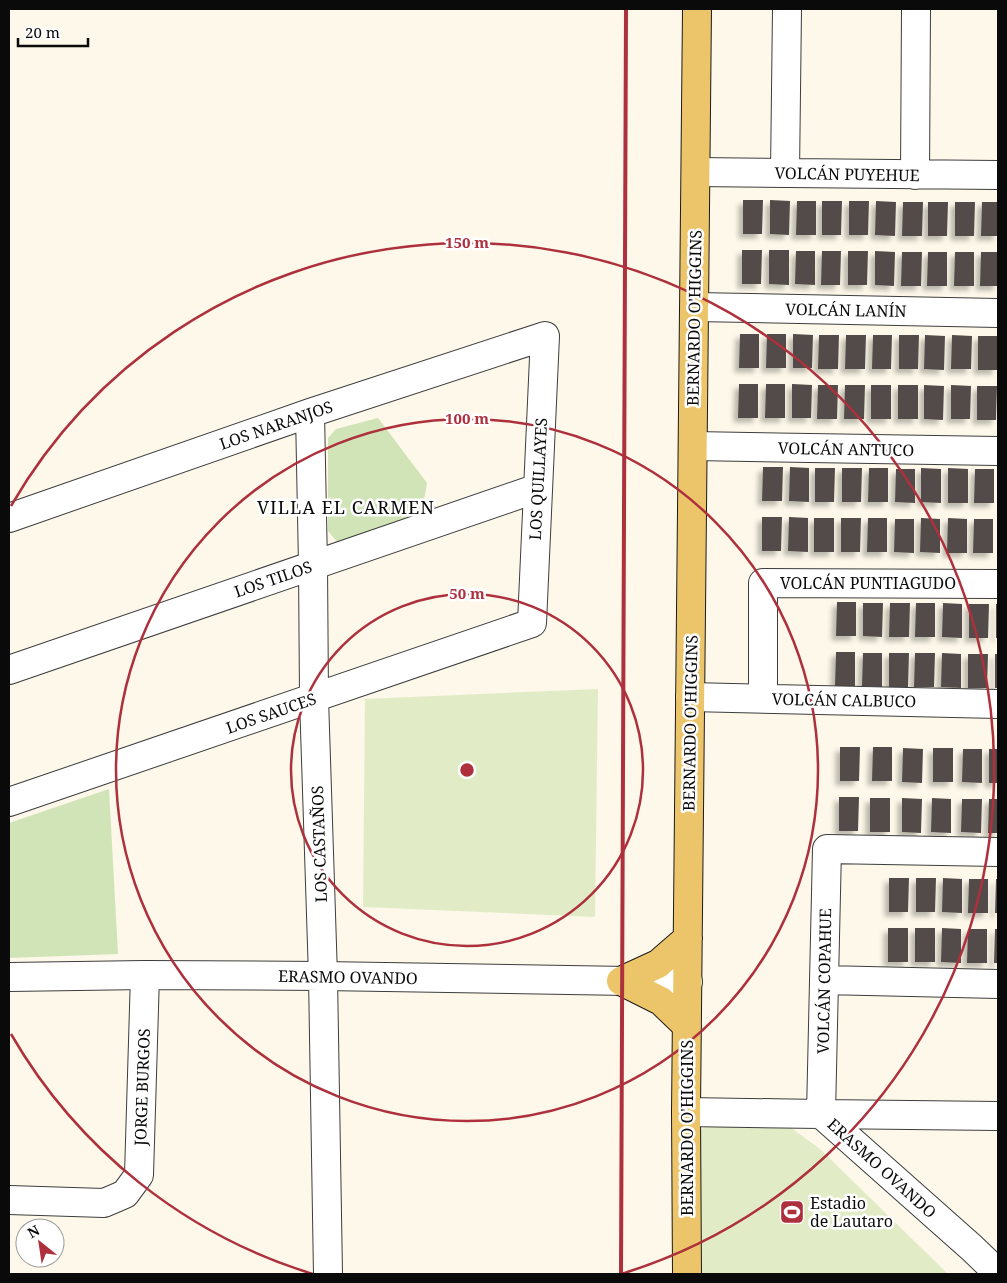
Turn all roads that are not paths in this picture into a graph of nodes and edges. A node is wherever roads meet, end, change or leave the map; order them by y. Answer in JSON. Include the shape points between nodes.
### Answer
{"nodes":[{"id":1,"x":697,"y":9,"type":"edge"},
{"id":2,"x":786,"y":9,"type":"edge"},
{"id":3,"x":916,"y":9,"type":"edge"},
{"id":4,"x":696,"y":172,"type":"junction"},
{"id":5,"x":784,"y":173,"type":"junction"},
{"id":6,"x":915,"y":174,"type":"junction"},
{"id":7,"x":998,"y":175,"type":"edge"},
{"id":8,"x":694,"y":307,"type":"junction"},
{"id":9,"x":998,"y":313,"type":"edge"},
{"id":10,"x":545,"y":336,"type":"joint"},
{"id":11,"x":310,"y":413,"type":"junction"},
{"id":12,"x":693,"y":446,"type":"junction"},
{"id":13,"x":998,"y":451,"type":"edge"},
{"id":14,"x":538,"y":488,"type":"junction"},
{"id":15,"x":9,"y":518,"type":"edge"},
{"id":16,"x":313,"y":565,"type":"junction"},
{"id":17,"x":998,"y":584,"type":"edge"},
{"id":18,"x":532,"y":623,"type":"joint"},
{"id":19,"x":9,"y":670,"type":"edge"},
{"id":20,"x":690,"y":697,"type":"junction"},
{"id":21,"x":314,"y":698,"type":"junction"},
{"id":22,"x":763,"y":698,"type":"junction"},
{"id":23,"x":998,"y":704,"type":"edge"},
{"id":24,"x":9,"y":802,"type":"edge"},
{"id":25,"x":998,"y":852,"type":"edge"},
{"id":26,"x":688,"y":938,"type":"junction"},
{"id":27,"x":145,"y":975,"type":"junction"},
{"id":28,"x":323,"y":976,"type":"junction"},
{"id":29,"x":9,"y":977,"type":"edge"},
{"id":30,"x":824,"y":980,"type":"junction"},
{"id":31,"x":621,"y":982,"type":"junction"},
{"id":32,"x":688,"y":982,"type":"junction"},
{"id":33,"x":998,"y":984,"type":"edge"},
{"id":34,"x":687,"y":1026,"type":"junction"},
{"id":35,"x":686,"y":1112,"type":"junction"},
{"id":36,"x":821,"y":1114,"type":"junction"},
{"id":37,"x":998,"y":1116,"type":"edge"},
{"id":38,"x":9,"y":1200,"type":"edge"},
{"id":39,"x":985,"y":1248,"type":"edge"},
{"id":40,"x":998,"y":1273,"type":"edge"},
{"id":41,"x":328,"y":1274,"type":"edge"},
{"id":42,"x":687,"y":1274,"type":"edge"}],
"edges":[{"from":1,"to":4,"type":"main road","name":"BERNARDO O'HIGGINS"},
{"from":2,"to":5,"type":"street"},
{"from":3,"to":6,"type":"street"},
{"from":4,"to":5,"type":"street","name":"VOLCÁN PUYEHUE"},
{"from":4,"to":8,"type":"main road","name":"BERNARDO O'HIGGINS"},
{"from":5,"to":6,"type":"street","name":"VOLCÁN PUYEHUE"},
{"from":6,"to":7,"type":"street","name":"VOLCÁN PUYEHUE"},
{"from":8,"to":9,"type":"street","name":"VOLCÁN LANÍN"},
{"from":8,"to":12,"type":"main road","name":"BERNARDO O'HIGGINS"},
{"from":10,"to":11,"type":"street","name":"LOS NARANJOS"},
{"from":10,"to":14,"type":"street","name":"LOS QUILLAYES"},
{"from":11,"to":15,"type":"street","name":"LOS NARANJOS"},
{"from":11,"to":16,"type":"street","name":"LOS CASTAÑOS"},
{"from":12,"to":13,"type":"street","name":"VOLCÁN ANTUCO"},
{"from":12,"to":20,"type":"main road","name":"BERNARDO O'HIGGINS"},
{"from":14,"to":16,"type":"street","name":"LOS TILOS"},
{"from":14,"to":18,"type":"street","name":"LOS QUILLAYES"},
{"from":16,"to":19,"type":"street","name":"LOS TILOS"},
{"from":16,"to":21,"type":"street","name":"LOS CASTAÑOS"},
{"from":17,"to":22,"type":"street","name":"VOLCÁN PUNTIAGUDO","via":[[763,583]]},
{"from":18,"to":21,"type":"street","name":"LOS SAUCES"},
{"from":20,"to":22,"type":"street","name":"VOLCÁN CALBUCO"},
{"from":20,"to":26,"type":"main road","name":"BERNARDO O'HIGGINS"},
{"from":21,"to":24,"type":"street","name":"LOS SAUCES"},
{"from":21,"to":28,"type":"street","name":"LOS CASTAÑOS"},
{"from":22,"to":23,"type":"street","name":"VOLCÁN CALBUCO"},
{"from":25,"to":30,"type":"street","name":"VOLCÁN COPAHUE","via":[[827,849]]},
{"from":26,"to":31,"type":"main road","via":[[658,964]]},
{"from":26,"to":32,"type":"main road","name":"BERNARDO O'HIGGINS"},
{"from":27,"to":28,"type":"street","name":"ERASMO OVANDO"},
{"from":27,"to":29,"type":"street","name":"ERASMO OVANDO"},
{"from":27,"to":38,"type":"street","name":"JORGE BURGOS","via":[[139,1174],[125,1194],[104,1203]]},
{"from":28,"to":31,"type":"street","name":"ERASMO OVANDO"},
{"from":28,"to":41,"type":"street","name":"LOS CASTAÑOS"},
{"from":30,"to":33,"type":"street"},
{"from":30,"to":36,"type":"street","name":"VOLCÁN COPAHUE"},
{"from":31,"to":32,"type":"street","name":"ERASMO OVANDO"},
{"from":31,"to":34,"type":"main road","via":[[661,1001]]},
{"from":32,"to":34,"type":"main road","name":"BERNARDO O'HIGGINS"},
{"from":34,"to":35,"type":"main road","name":"BERNARDO O'HIGGINS"},
{"from":35,"to":36,"type":"street","name":"ERASMO OVANDO"},
{"from":35,"to":42,"type":"main road","name":"BERNARDO O'HIGGINS"},
{"from":36,"to":37,"type":"street"},
{"from":36,"to":39,"type":"street","name":"ERASMO OVANDO"},
{"from":39,"to":40,"type":"street","name":"ERASMO OVANDO"}]}
